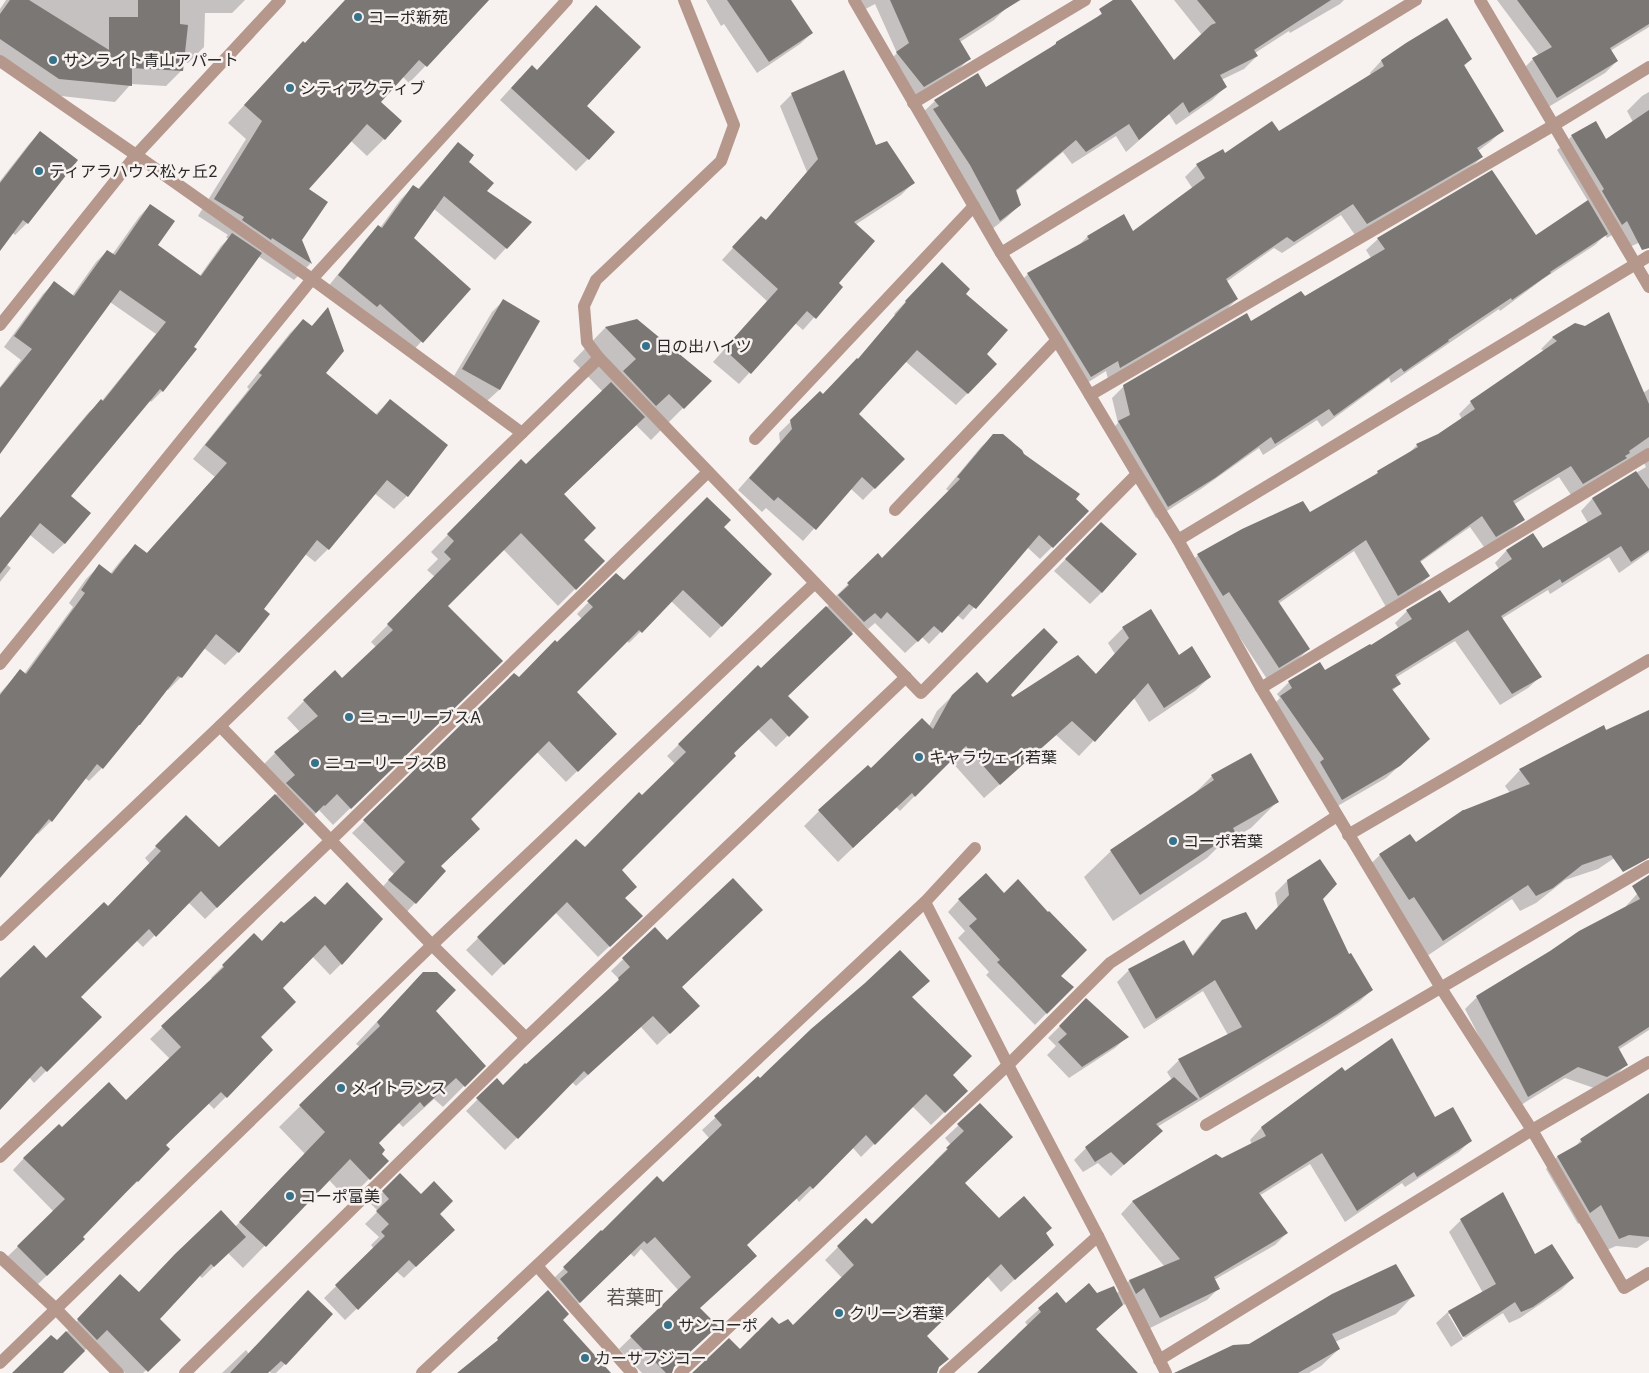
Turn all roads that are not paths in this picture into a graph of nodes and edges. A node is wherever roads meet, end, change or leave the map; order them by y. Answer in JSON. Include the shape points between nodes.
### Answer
{"nodes":[{"id":1,"x":280,"y":0,"type":"edge"},
{"id":2,"x":566,"y":0,"type":"edge"},
{"id":3,"x":684,"y":0,"type":"edge"},
{"id":4,"x":854,"y":0,"type":"edge"},
{"id":5,"x":1085,"y":0,"type":"edge"},
{"id":6,"x":1416,"y":0,"type":"edge"},
{"id":7,"x":1480,"y":0,"type":"edge"},
{"id":8,"x":0,"y":61,"type":"edge"},
{"id":9,"x":1649,"y":67,"type":"edge"},
{"id":10,"x":913,"y":103,"type":"junction"},
{"id":11,"x":1554,"y":125,"type":"junction"},
{"id":12,"x":136,"y":155,"type":"junction"},
{"id":13,"x":974,"y":206,"type":"junction"},
{"id":14,"x":1001,"y":253,"type":"junction"},
{"id":15,"x":1649,"y":256,"type":"edge"},
{"id":16,"x":1636,"y":264,"type":"junction"},
{"id":17,"x":312,"y":279,"type":"junction"},
{"id":18,"x":1649,"y":287,"type":"edge"},
{"id":19,"x":0,"y":326,"type":"edge"},
{"id":20,"x":1058,"y":340,"type":"junction"},
{"id":21,"x":599,"y":358,"type":"junction"},
{"id":22,"x":1090,"y":395,"type":"junction"},
{"id":23,"x":522,"y":433,"type":"junction"},
{"id":24,"x":755,"y":439,"type":"dead end"},
{"id":25,"x":1649,"y":454,"type":"edge"},
{"id":26,"x":708,"y":472,"type":"junction"},
{"id":27,"x":1137,"y":474,"type":"junction"},
{"id":28,"x":894,"y":510,"type":"dead end"},
{"id":29,"x":1178,"y":540,"type":"junction"},
{"id":30,"x":815,"y":583,"type":"junction"},
{"id":31,"x":1649,"y":660,"type":"edge"},
{"id":32,"x":0,"y":664,"type":"edge"},
{"id":33,"x":906,"y":678,"type":"junction"},
{"id":34,"x":1261,"y":688,"type":"junction"},
{"id":35,"x":220,"y":726,"type":"junction"},
{"id":36,"x":1337,"y":816,"type":"junction"},
{"id":37,"x":1348,"y":835,"type":"junction"},
{"id":38,"x":331,"y":840,"type":"junction"},
{"id":39,"x":975,"y":848,"type":"dead end"},
{"id":40,"x":1649,"y":866,"type":"edge"},
{"id":41,"x":925,"y":902,"type":"junction"},
{"id":42,"x":0,"y":934,"type":"edge"},
{"id":43,"x":432,"y":945,"type":"junction"},
{"id":44,"x":1441,"y":988,"type":"junction"},
{"id":45,"x":526,"y":1038,"type":"junction"},
{"id":46,"x":1649,"y":1062,"type":"edge"},
{"id":47,"x":1008,"y":1065,"type":"junction"},
{"id":48,"x":1206,"y":1125,"type":"dead end"},
{"id":49,"x":1532,"y":1130,"type":"junction"},
{"id":50,"x":0,"y":1157,"type":"edge"},
{"id":51,"x":1098,"y":1236,"type":"junction"},
{"id":52,"x":0,"y":1257,"type":"edge"},
{"id":53,"x":537,"y":1266,"type":"junction"},
{"id":54,"x":1649,"y":1273,"type":"edge"},
{"id":55,"x":56,"y":1309,"type":"junction"},
{"id":56,"x":1159,"y":1360,"type":"junction"},
{"id":57,"x":0,"y":1363,"type":"edge"},
{"id":58,"x":118,"y":1373,"type":"edge"},
{"id":59,"x":185,"y":1373,"type":"edge"},
{"id":60,"x":422,"y":1373,"type":"edge"},
{"id":61,"x":632,"y":1373,"type":"edge"},
{"id":62,"x":680,"y":1373,"type":"edge"},
{"id":63,"x":945,"y":1373,"type":"edge"},
{"id":64,"x":1166,"y":1373,"type":"edge"}],
"edges":[{"from":1,"to":12,"type":"street"},
{"from":2,"to":17,"type":"street"},
{"from":3,"to":21,"type":"street","via":[[734,125],[720,161],[596,280],[584,306],[587,342]]},
{"from":4,"to":10,"type":"street"},
{"from":5,"to":10,"type":"street"},
{"from":6,"to":14,"type":"street"},
{"from":7,"to":11,"type":"street"},
{"from":8,"to":12,"type":"street"},
{"from":9,"to":11,"type":"street"},
{"from":10,"to":13,"type":"street"},
{"from":11,"to":16,"type":"street"},
{"from":11,"to":22,"type":"street"},
{"from":12,"to":17,"type":"street"},
{"from":12,"to":19,"type":"street"},
{"from":13,"to":14,"type":"street"},
{"from":13,"to":24,"type":"street"},
{"from":14,"to":20,"type":"street"},
{"from":15,"to":16,"type":"street"},
{"from":16,"to":18,"type":"street"},
{"from":16,"to":29,"type":"street"},
{"from":17,"to":23,"type":"street"},
{"from":17,"to":32,"type":"street"},
{"from":20,"to":22,"type":"street"},
{"from":20,"to":28,"type":"street"},
{"from":21,"to":23,"type":"street"},
{"from":21,"to":26,"type":"street"},
{"from":22,"to":27,"type":"street"},
{"from":23,"to":35,"type":"street"},
{"from":25,"to":34,"type":"street"},
{"from":26,"to":30,"type":"street"},
{"from":26,"to":38,"type":"street"},
{"from":27,"to":29,"type":"street"},
{"from":27,"to":33,"type":"street","via":[[921,693]]},
{"from":29,"to":34,"type":"street"},
{"from":30,"to":33,"type":"street"},
{"from":30,"to":43,"type":"street"},
{"from":31,"to":37,"type":"street"},
{"from":33,"to":45,"type":"street"},
{"from":34,"to":36,"type":"street"},
{"from":35,"to":38,"type":"street"},
{"from":35,"to":42,"type":"street"},
{"from":36,"to":37,"type":"street"},
{"from":36,"to":47,"type":"street","via":[[1110,963]]},
{"from":37,"to":44,"type":"street"},
{"from":38,"to":43,"type":"street"},
{"from":38,"to":50,"type":"street"},
{"from":39,"to":41,"type":"street"},
{"from":40,"to":44,"type":"street"},
{"from":41,"to":47,"type":"street"},
{"from":41,"to":53,"type":"street"},
{"from":43,"to":45,"type":"street"},
{"from":43,"to":55,"type":"street"},
{"from":44,"to":48,"type":"street"},
{"from":44,"to":49,"type":"street"},
{"from":45,"to":59,"type":"street"},
{"from":46,"to":49,"type":"street"},
{"from":47,"to":51,"type":"street"},
{"from":47,"to":62,"type":"street"},
{"from":49,"to":54,"type":"street","via":[[1624,1288]]},
{"from":49,"to":56,"type":"street"},
{"from":51,"to":56,"type":"street"},
{"from":51,"to":63,"type":"street"},
{"from":52,"to":55,"type":"street"},
{"from":53,"to":60,"type":"street"},
{"from":53,"to":61,"type":"street"},
{"from":55,"to":57,"type":"street"},
{"from":55,"to":58,"type":"street"},
{"from":56,"to":64,"type":"street"}]}
